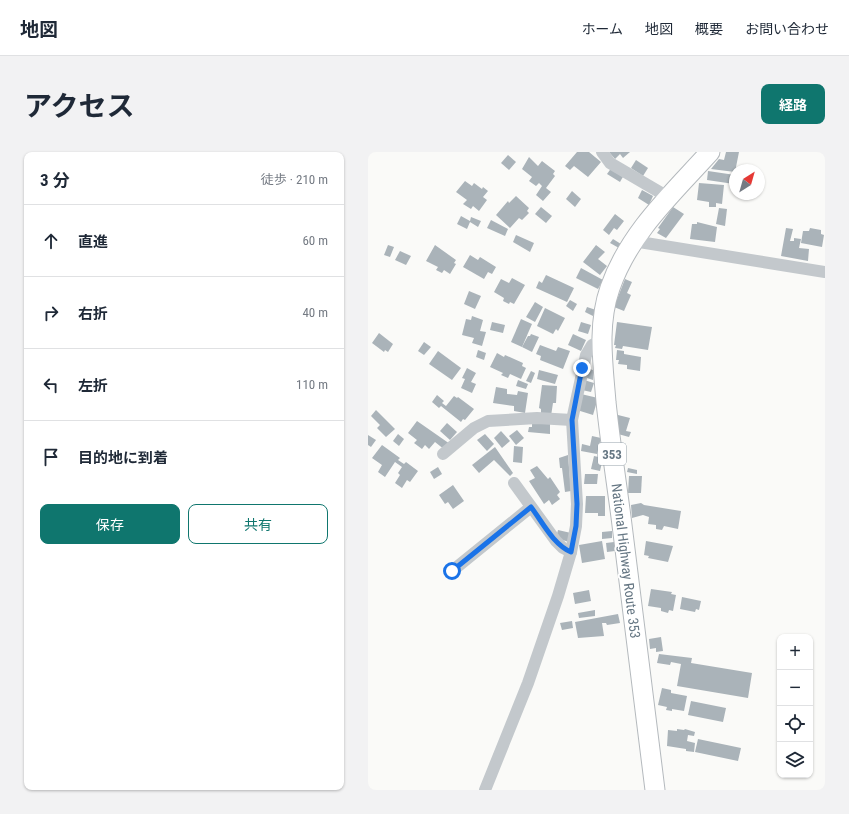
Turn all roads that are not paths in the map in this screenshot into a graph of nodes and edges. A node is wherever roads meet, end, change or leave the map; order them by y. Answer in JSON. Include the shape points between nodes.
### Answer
{"nodes":[{"id":1,"x":602,"y":152,"type":"edge"},
{"id":2,"x":710,"y":152,"type":"edge"},
{"id":3,"x":668,"y":197,"type":"junction"},
{"id":4,"x":633,"y":241,"type":"junction"},
{"id":5,"x":825,"y":272,"type":"edge"},
{"id":6,"x":602,"y":340,"type":"junction"},
{"id":7,"x":572,"y":420,"type":"junction"},
{"id":8,"x":443,"y":454,"type":"dead end"},
{"id":9,"x":514,"y":484,"type":"dead end"},
{"id":10,"x":531,"y":507,"type":"junction"},
{"id":11,"x":571,"y":552,"type":"junction"},
{"id":12,"x":452,"y":571,"type":"dead end"},
{"id":13,"x":485,"y":790,"type":"edge"},
{"id":14,"x":655,"y":790,"type":"edge"}],
"edges":[{"from":1,"to":3,"type":"street","via":[[610,163]]},
{"from":2,"to":3,"type":"highway","name":"National Highway Route 353","number":"353"},
{"from":3,"to":4,"type":"highway","name":"National Highway Route 353","number":"353"},
{"from":4,"to":5,"type":"street"},
{"from":4,"to":6,"type":"highway","name":"National Highway Route 353","number":"353","via":[[620,263],[610,288],[604,310]]},
{"from":6,"to":7,"type":"street","via":[[592,345],[586,354]]},
{"from":6,"to":14,"type":"highway","name":"National Highway Route 353","number":"353","via":[[610,433]]},
{"from":7,"to":8,"type":"street","via":[[537,418],[488,421],[474,428]]},
{"from":7,"to":11,"type":"street","via":[[577,504]]},
{"from":9,"to":10,"type":"street"},
{"from":10,"to":11,"type":"street","via":[[556,542]]},
{"from":10,"to":12,"type":"street"},
{"from":11,"to":13,"type":"street","via":[[528,683]]}]}
